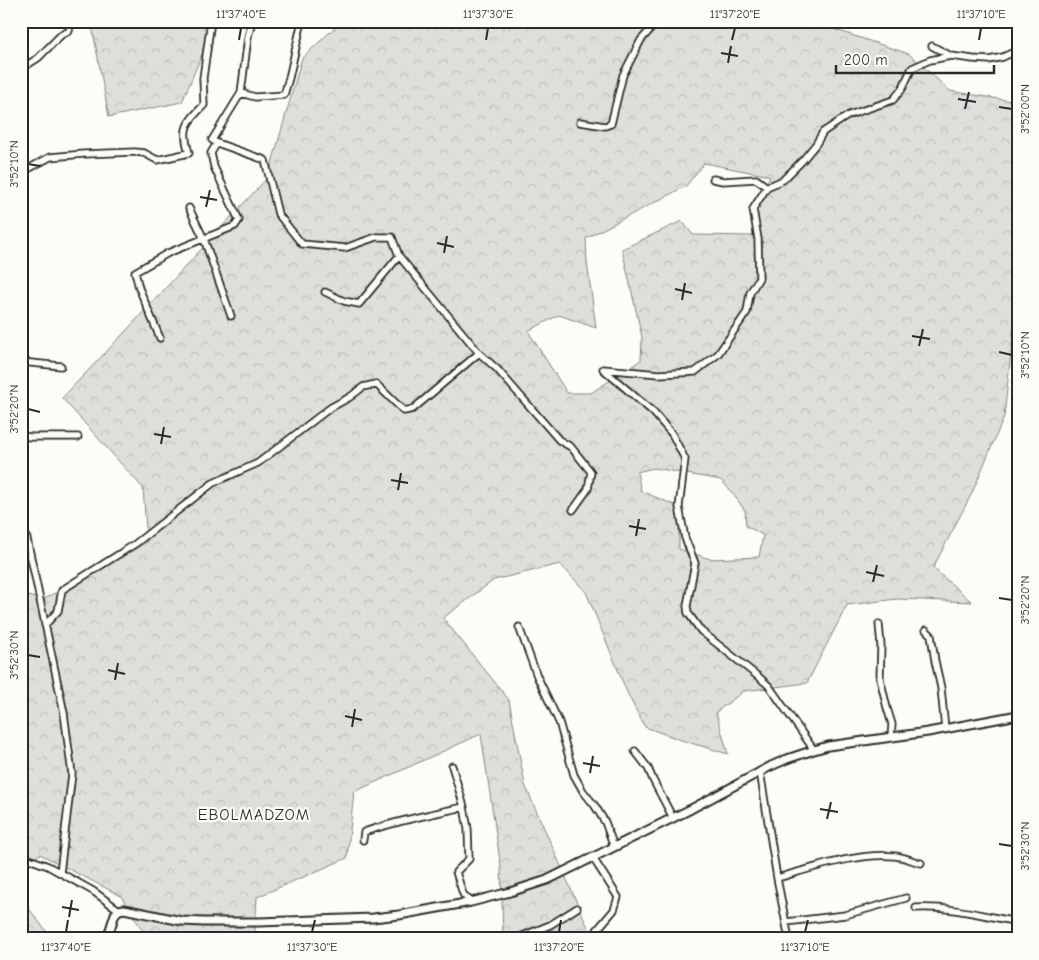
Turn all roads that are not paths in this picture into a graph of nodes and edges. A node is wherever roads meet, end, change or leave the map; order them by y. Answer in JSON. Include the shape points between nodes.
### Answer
{"nodes":[{"id":1,"x":71,"y":21,"type":"edge"},
{"id":2,"x":211,"y":21,"type":"edge"},
{"id":3,"x":252,"y":21,"type":"edge"},
{"id":4,"x":302,"y":21,"type":"edge"},
{"id":5,"x":658,"y":21,"type":"edge"},
{"id":6,"x":932,"y":46,"type":"dead end"},
{"id":7,"x":1018,"y":50,"type":"edge"},
{"id":8,"x":951,"y":56,"type":"junction"},
{"id":9,"x":21,"y":69,"type":"edge"},
{"id":10,"x":241,"y":93,"type":"junction"},
{"id":11,"x":580,"y":122,"type":"dead end"},
{"id":12,"x":217,"y":143,"type":"junction"},
{"id":13,"x":21,"y":171,"type":"edge"},
{"id":14,"x":713,"y":179,"type":"dead end"},
{"id":15,"x":767,"y":187,"type":"junction"},
{"id":16,"x":189,"y":208,"type":"dead end"},
{"id":17,"x":204,"y":239,"type":"junction"},
{"id":18,"x":399,"y":256,"type":"junction"},
{"id":19,"x":325,"y":292,"type":"dead end"},
{"id":20,"x":231,"y":316,"type":"dead end"},
{"id":21,"x":160,"y":338,"type":"dead end"},
{"id":22,"x":479,"y":353,"type":"junction"},
{"id":23,"x":21,"y":362,"type":"edge"},
{"id":24,"x":61,"y":366,"type":"dead end"},
{"id":25,"x":21,"y":436,"type":"edge"},
{"id":26,"x":78,"y":437,"type":"dead end"},
{"id":27,"x":572,"y":510,"type":"dead end"},
{"id":28,"x":21,"y":526,"type":"edge"},
{"id":29,"x":879,"y":624,"type":"dead end"},
{"id":30,"x":45,"y":625,"type":"junction"},
{"id":31,"x":518,"y":626,"type":"dead end"},
{"id":32,"x":926,"y":630,"type":"dead end"},
{"id":33,"x":1018,"y":715,"type":"edge"},
{"id":34,"x":945,"y":729,"type":"junction"},
{"id":35,"x":891,"y":737,"type":"junction"},
{"id":36,"x":814,"y":750,"type":"junction"},
{"id":37,"x":635,"y":751,"type":"dead end"},
{"id":38,"x":452,"y":766,"type":"dead end"},
{"id":39,"x":760,"y":771,"type":"junction"},
{"id":40,"x":464,"y":807,"type":"junction"},
{"id":41,"x":673,"y":818,"type":"junction"},
{"id":42,"x":363,"y":840,"type":"dead end"},
{"id":43,"x":614,"y":847,"type":"junction"},
{"id":44,"x":21,"y":856,"type":"edge"},
{"id":45,"x":593,"y":858,"type":"junction"},
{"id":46,"x":921,"y":863,"type":"dead end"},
{"id":47,"x":60,"y":873,"type":"junction"},
{"id":48,"x":777,"y":878,"type":"junction"},
{"id":49,"x":906,"y":898,"type":"dead end"},
{"id":50,"x":471,"y":902,"type":"junction"},
{"id":51,"x":577,"y":908,"type":"dead end"},
{"id":52,"x":916,"y":908,"type":"dead end"},
{"id":53,"x":119,"y":910,"type":"junction"},
{"id":54,"x":786,"y":922,"type":"junction"},
{"id":55,"x":1018,"y":922,"type":"edge"},
{"id":56,"x":107,"y":939,"type":"edge"},
{"id":57,"x":515,"y":939,"type":"edge"},
{"id":58,"x":598,"y":939,"type":"edge"},
{"id":59,"x":789,"y":939,"type":"edge"}],
"edges":[{"from":1,"to":9,"type":"street","via":[[69,31]]},
{"from":2,"to":13,"type":"street","via":[[203,78],[204,105],[189,121],[185,138],[189,153],[157,160],[135,152],[50,157]]},
{"from":3,"to":10,"type":"street"},
{"from":4,"to":10,"type":"street","via":[[284,96],[255,97]]},
{"from":5,"to":11,"type":"street","via":[[641,40],[623,75],[611,124]]},
{"from":6,"to":8,"type":"street"},
{"from":7,"to":8,"type":"street","via":[[989,60]]},
{"from":8,"to":15,"type":"street","via":[[912,68],[893,100],[849,115],[823,132],[783,180]]},
{"from":10,"to":12,"type":"street","via":[[212,140]]},
{"from":12,"to":17,"type":"street","via":[[211,153],[214,167],[239,220],[235,226]]},
{"from":12,"to":18,"type":"street","via":[[265,160],[278,214],[302,244],[345,248],[376,237],[392,237]]},
{"from":14,"to":15,"type":"street","via":[[756,179]]},
{"from":15,"to":36,"type":"street","via":[[753,209],[759,278],[750,293],[747,312],[718,354],[695,372],[659,374],[603,369],[653,412],[672,434],[684,459],[679,508],[694,563],[688,613],[701,631],[769,686]]},
{"from":16,"to":17,"type":"street"},
{"from":17,"to":20,"type":"street"},
{"from":17,"to":21,"type":"street","via":[[168,253],[134,272]]},
{"from":18,"to":19,"type":"street","via":[[359,304]]},
{"from":18,"to":22,"type":"street"},
{"from":22,"to":27,"type":"street","via":[[560,440],[571,447],[591,472],[588,489]]},
{"from":22,"to":30,"type":"street","via":[[413,409],[404,411],[376,384],[363,387],[258,462],[213,483],[135,544],[62,590],[58,611]]},
{"from":23,"to":24,"type":"street"},
{"from":25,"to":26,"type":"street"},
{"from":28,"to":30,"type":"street","via":[[27,538]]},
{"from":29,"to":35,"type":"street","via":[[880,678],[892,724]]},
{"from":30,"to":47,"type":"street","via":[[64,713],[72,774]]},
{"from":31,"to":43,"type":"street","via":[[562,730],[574,776],[606,822]]},
{"from":32,"to":34,"type":"street","via":[[931,635]]},
{"from":33,"to":34,"type":"street"},
{"from":34,"to":35,"type":"street"},
{"from":35,"to":36,"type":"street"},
{"from":36,"to":39,"type":"street"},
{"from":37,"to":41,"type":"street","via":[[648,768]]},
{"from":38,"to":40,"type":"street"},
{"from":39,"to":41,"type":"street"},
{"from":39,"to":48,"type":"street"},
{"from":40,"to":42,"type":"street","via":[[386,824],[364,832]]},
{"from":40,"to":50,"type":"street","via":[[469,859],[456,872],[463,894]]},
{"from":41,"to":43,"type":"street"},
{"from":43,"to":45,"type":"street"},
{"from":44,"to":47,"type":"street"},
{"from":45,"to":50,"type":"street","via":[[547,880]]},
{"from":45,"to":58,"type":"street","via":[[618,897],[614,910],[597,930]]},
{"from":46,"to":48,"type":"street","via":[[896,856],[871,856]]},
{"from":47,"to":53,"type":"street"},
{"from":48,"to":54,"type":"street"},
{"from":49,"to":54,"type":"street","via":[[845,915]]},
{"from":50,"to":53,"type":"street","via":[[373,918],[277,922],[182,921]]},
{"from":51,"to":57,"type":"street","via":[[550,925]]},
{"from":52,"to":55,"type":"street","via":[[951,909]]},
{"from":53,"to":56,"type":"street"},
{"from":54,"to":59,"type":"street"}]}
